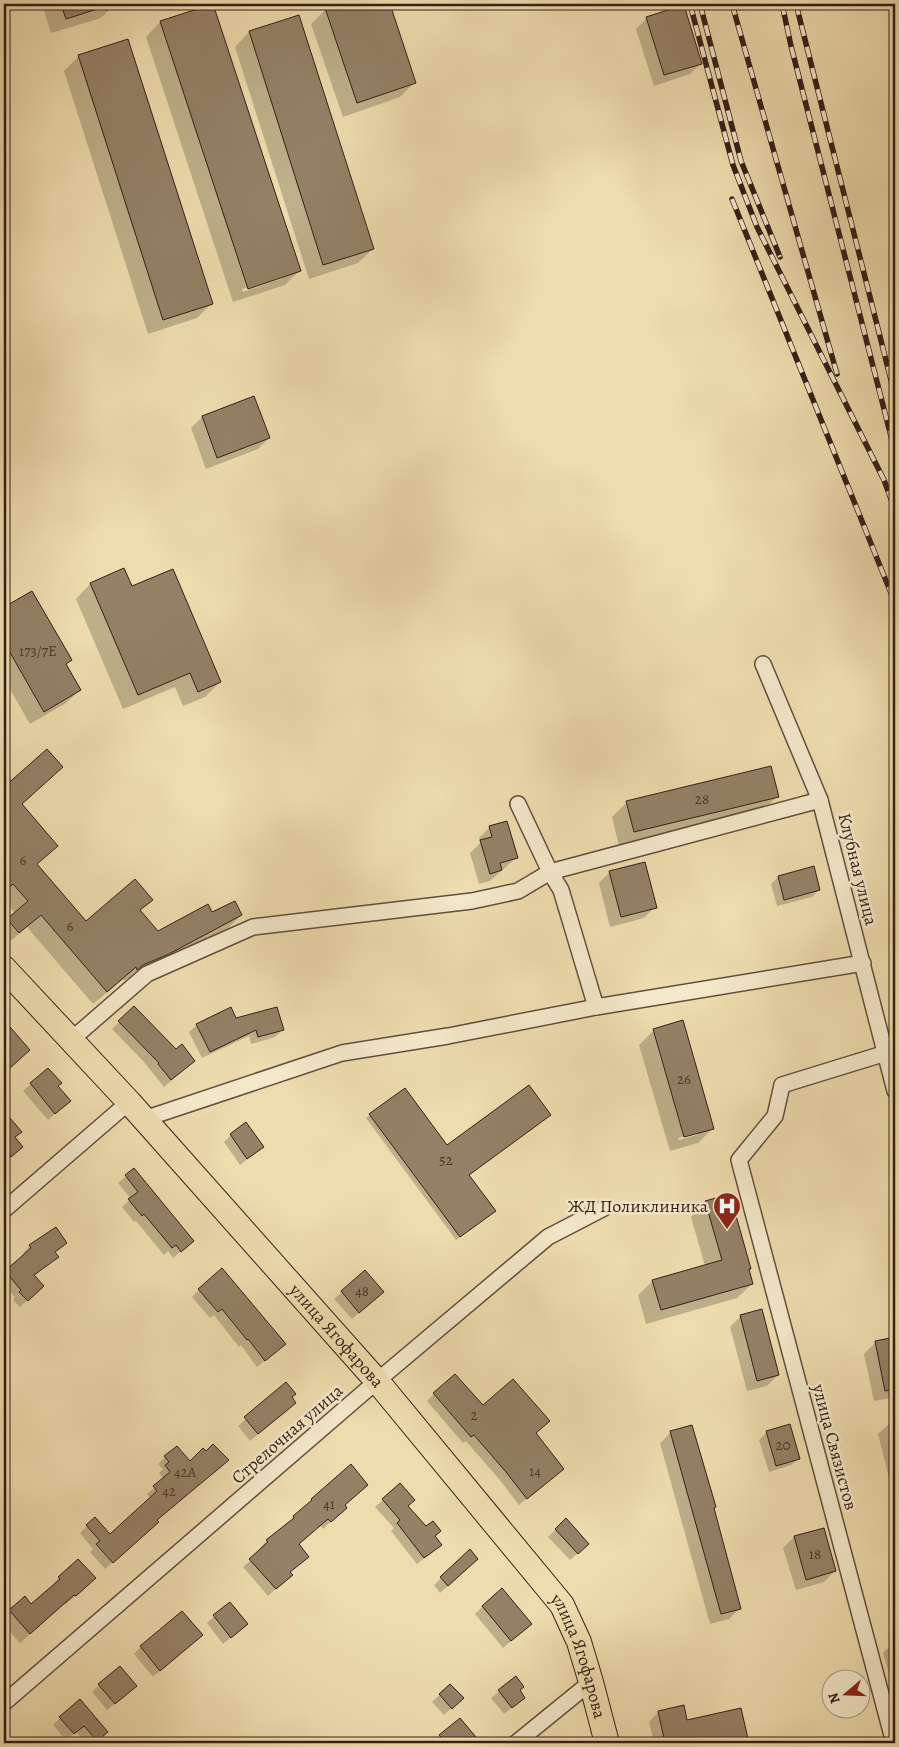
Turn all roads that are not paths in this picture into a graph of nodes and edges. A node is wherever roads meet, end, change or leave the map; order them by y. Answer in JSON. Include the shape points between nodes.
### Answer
{"nodes":[{"id":1,"x":763,"y":664,"type":"dead end"},
{"id":2,"x":820,"y":800,"type":"junction"},
{"id":3,"x":518,"y":804,"type":"dead end"},
{"id":4,"x":550,"y":872,"type":"junction"},
{"id":5,"x":863,"y":963,"type":"junction"},
{"id":6,"x":4,"y":968,"type":"edge"},
{"id":7,"x":596,"y":1007,"type":"junction"},
{"id":8,"x":71,"y":1040,"type":"junction"},
{"id":9,"x":886,"y":1053,"type":"junction"},
{"id":10,"x":895,"y":1091,"type":"edge"},
{"id":11,"x":137,"y":1110,"type":"junction"},
{"id":12,"x":604,"y":1208,"type":"dead end"},
{"id":13,"x":4,"y":1210,"type":"edge"},
{"id":14,"x":377,"y":1381,"type":"junction"},
{"id":15,"x":591,"y":1682,"type":"junction"},
{"id":16,"x":4,"y":1703,"type":"edge"},
{"id":17,"x":516,"y":1743,"type":"edge"},
{"id":18,"x":607,"y":1743,"type":"edge"},
{"id":19,"x":894,"y":1743,"type":"edge"}],
"edges":[{"from":1,"to":2,"type":"street","name":"Клубная улица"},
{"from":2,"to":4,"type":"street"},
{"from":2,"to":5,"type":"street","name":"Клубная улица"},
{"from":3,"to":4,"type":"street"},
{"from":4,"to":7,"type":"street","via":[[561,890]]},
{"from":4,"to":8,"type":"street","via":[[518,891],[472,901],[253,927],[147,974]]},
{"from":5,"to":7,"type":"street"},
{"from":5,"to":9,"type":"street","name":"Клубная улица"},
{"from":6,"to":8,"type":"main road","name":"улица Ягофарова"},
{"from":7,"to":11,"type":"street","via":[[342,1053]]},
{"from":8,"to":11,"type":"main road","name":"улица Ягофарова"},
{"from":9,"to":10,"type":"street","name":"Клубная улица"},
{"from":9,"to":19,"type":"street","name":"улица Связистов","via":[[782,1085],[775,1116],[739,1160]]},
{"from":11,"to":13,"type":"street"},
{"from":11,"to":14,"type":"main road","name":"улица Ягофарова"},
{"from":12,"to":14,"type":"street","name":"Стрелочная улица","via":[[548,1237]]},
{"from":14,"to":15,"type":"main road","name":"улица Ягофарова","via":[[562,1605],[579,1642]]},
{"from":14,"to":16,"type":"street","name":"Стрелочная улица"},
{"from":15,"to":17,"type":"street"},
{"from":15,"to":18,"type":"main road","name":"улица Ягофарова"}]}
